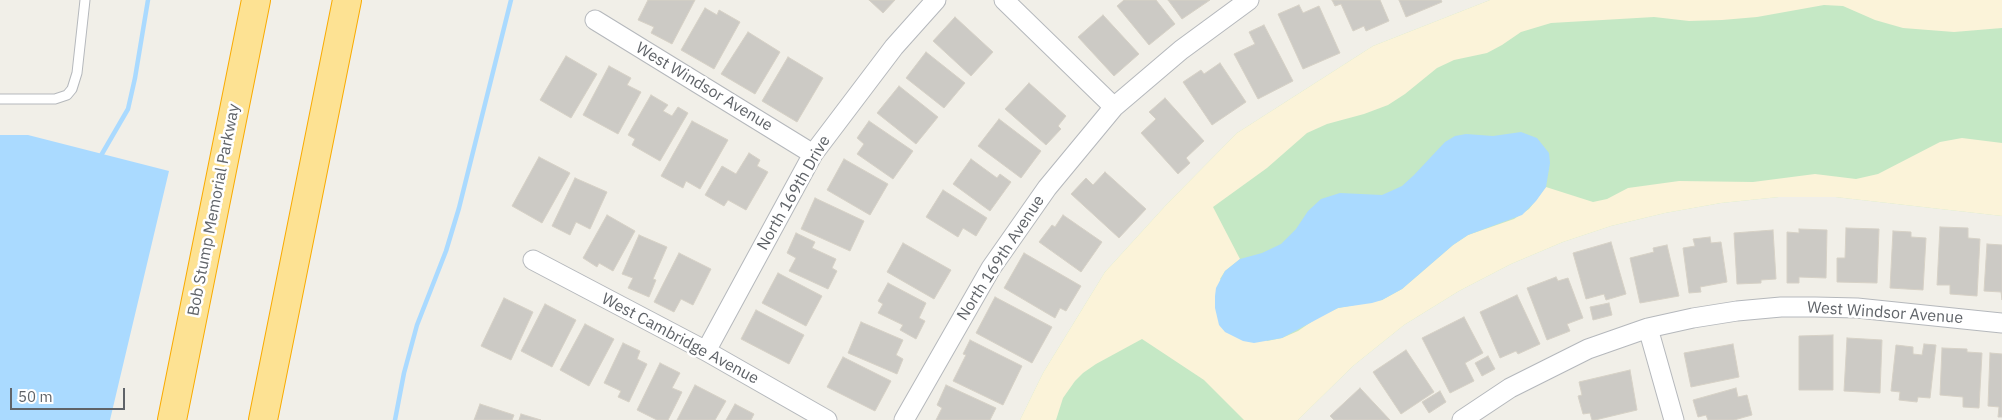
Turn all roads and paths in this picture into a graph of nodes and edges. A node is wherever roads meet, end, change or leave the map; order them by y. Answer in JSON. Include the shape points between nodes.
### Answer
{"nodes":[{"id":1,"x":84,"y":0,"type":"edge"},
{"id":2,"x":256,"y":0,"type":"edge"},
{"id":3,"x":347,"y":0,"type":"edge"},
{"id":4,"x":936,"y":0,"type":"edge"},
{"id":5,"x":1004,"y":0,"type":"edge"},
{"id":6,"x":1249,"y":0,"type":"edge"},
{"id":7,"x":595,"y":20,"type":"dead end"},
{"id":8,"x":0,"y":99,"type":"edge"},
{"id":9,"x":1114,"y":107,"type":"junction"},
{"id":10,"x":813,"y":154,"type":"junction"},
{"id":11,"x":533,"y":260,"type":"dead end"},
{"id":12,"x":2002,"y":323,"type":"edge"},
{"id":13,"x":1648,"y":328,"type":"junction"},
{"id":14,"x":706,"y":351,"type":"junction"},
{"id":15,"x":172,"y":420,"type":"edge"},
{"id":16,"x":264,"y":420,"type":"edge"},
{"id":17,"x":827,"y":420,"type":"edge"},
{"id":18,"x":904,"y":420,"type":"edge"},
{"id":19,"x":1462,"y":420,"type":"edge"},
{"id":20,"x":1674,"y":420,"type":"edge"}],
"edges":[{"from":1,"to":8,"type":"lane","via":[[77,72],[67,95],[48,100]]},
{"from":2,"to":15,"type":"highway","name":"Bob Stump Memorial Parkway"},
{"from":3,"to":16,"type":"highway"},
{"from":4,"to":10,"type":"street","name":"North 169th Drive","via":[[894,47]]},
{"from":5,"to":9,"type":"street"},
{"from":6,"to":9,"type":"street","name":"North 169th Avenue","via":[[1181,50]]},
{"from":7,"to":10,"type":"street","name":"West Windsor Avenue"},
{"from":9,"to":18,"type":"street","name":"North 169th Avenue","via":[[1047,188],[991,268]]},
{"from":10,"to":14,"type":"street","name":"North 169th Drive"},
{"from":11,"to":14,"type":"street","name":"West Cambridge Avenue"},
{"from":12,"to":13,"type":"street","name":"West Windsor Avenue","via":[[1857,308],[1781,307],[1737,311]]},
{"from":13,"to":19,"type":"street","name":"West Windsor Avenue","via":[[1550,366]]},
{"from":13,"to":20,"type":"street"},
{"from":14,"to":17,"type":"street","name":"West Cambridge Avenue"}]}
